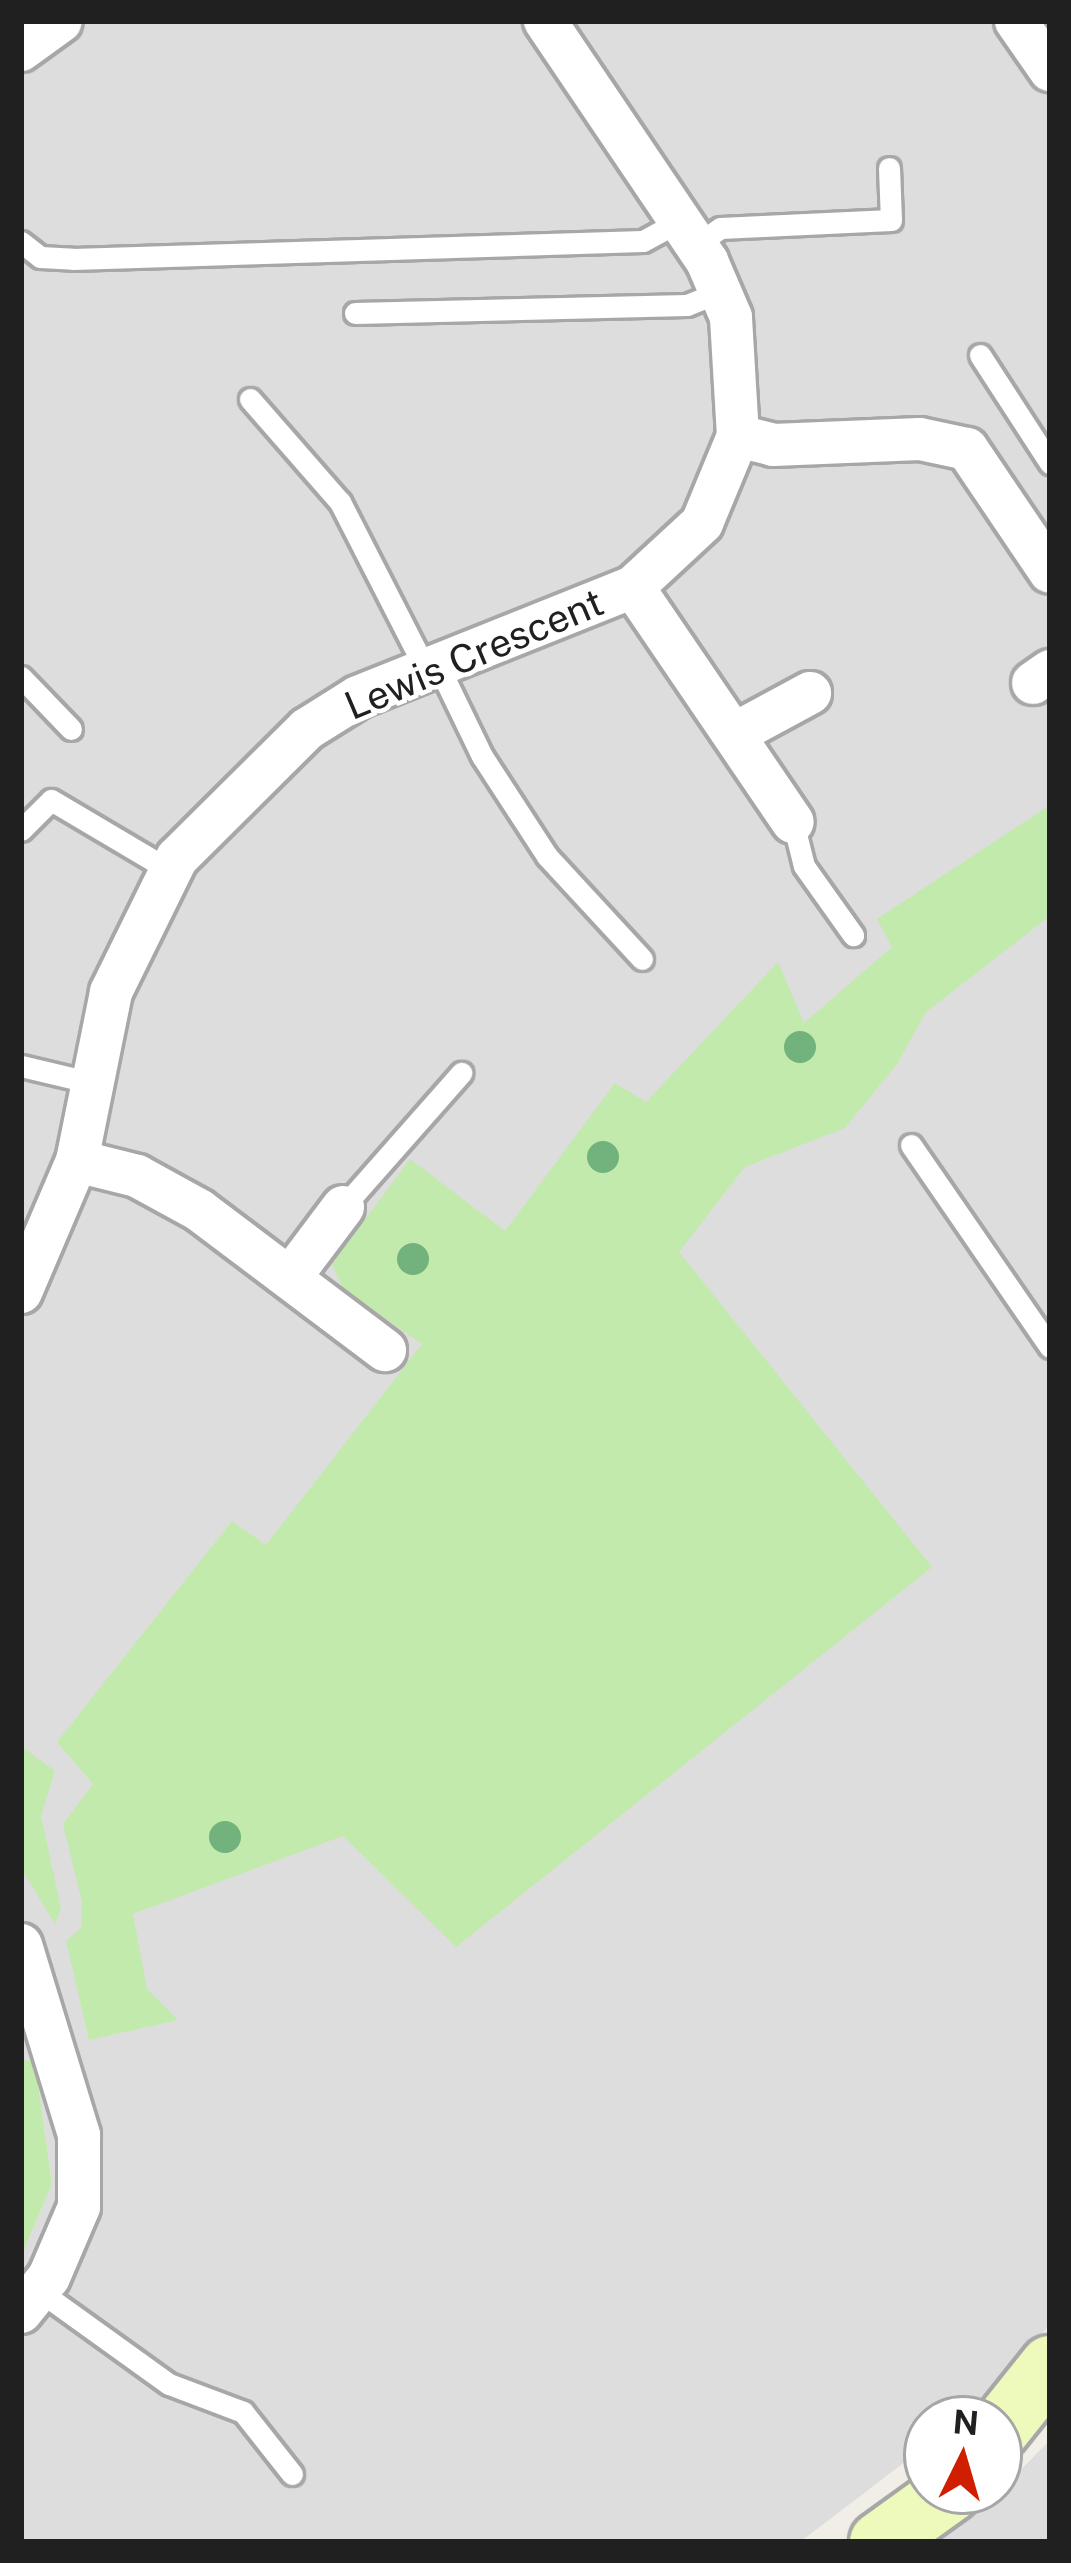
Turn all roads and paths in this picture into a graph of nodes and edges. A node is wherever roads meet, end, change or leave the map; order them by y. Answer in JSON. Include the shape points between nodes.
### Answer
{"nodes":[{"id":1,"x":61,"y":21,"type":"edge"},
{"id":2,"x":545,"y":21,"type":"edge"},
{"id":3,"x":1016,"y":21,"type":"edge"},
{"id":4,"x":21,"y":50,"type":"edge"},
{"id":5,"x":1050,"y":70,"type":"edge"},
{"id":6,"x":889,"y":168,"type":"dead end"},
{"id":7,"x":688,"y":233,"type":"junction"},
{"id":8,"x":21,"y":242,"type":"edge"},
{"id":9,"x":720,"y":292,"type":"junction"},
{"id":10,"x":355,"y":313,"type":"dead end"},
{"id":11,"x":980,"y":355,"type":"dead end"},
{"id":12,"x":250,"y":399,"type":"dead end"},
{"id":13,"x":738,"y":436,"type":"junction"},
{"id":14,"x":1050,"y":464,"type":"edge"},
{"id":15,"x":1050,"y":572,"type":"edge"},
{"id":16,"x":633,"y":587,"type":"junction"},
{"id":17,"x":430,"y":664,"type":"junction"},
{"id":18,"x":21,"y":677,"type":"edge"},
{"id":19,"x":810,"y":693,"type":"dead end"},
{"id":20,"x":71,"y":729,"type":"dead end"},
{"id":21,"x":739,"y":732,"type":"junction"},
{"id":22,"x":793,"y":822,"type":"joint"},
{"id":23,"x":21,"y":830,"type":"edge"},
{"id":24,"x":170,"y":871,"type":"junction"},
{"id":25,"x":853,"y":935,"type":"dead end"},
{"id":26,"x":642,"y":959,"type":"dead end"},
{"id":27,"x":21,"y":1066,"type":"edge"},
{"id":28,"x":461,"y":1073,"type":"dead end"},
{"id":29,"x":93,"y":1083,"type":"junction"},
{"id":30,"x":910,"y":1145,"type":"dead end"},
{"id":31,"x":77,"y":1161,"type":"junction"},
{"id":32,"x":343,"y":1207,"type":"joint"},
{"id":33,"x":292,"y":1275,"type":"junction"},
{"id":34,"x":21,"y":1292,"type":"edge"},
{"id":35,"x":1050,"y":1347,"type":"edge"},
{"id":36,"x":385,"y":1349,"type":"dead end"},
{"id":37,"x":21,"y":1945,"type":"edge"},
{"id":38,"x":29,"y":2301,"type":"edge"},
{"id":39,"x":1050,"y":2366,"type":"edge"},
{"id":40,"x":1023,"y":2400,"type":"edge"},
{"id":41,"x":292,"y":2474,"type":"dead end"},
{"id":42,"x":918,"y":2515,"type":"edge"},
{"id":43,"x":880,"y":2542,"type":"edge"}],
"edges":[{"from":1,"to":4,"type":"street"},
{"from":2,"to":7,"type":"street","name":"Lewis Crescent"},
{"from":3,"to":5,"type":"street"},
{"from":6,"to":7,"type":"lane","via":[[891,220]]},
{"from":7,"to":8,"type":"lane","via":[[643,241],[96,259],[40,257]]},
{"from":7,"to":9,"type":"street","name":"Lewis Crescent"},
{"from":9,"to":10,"type":"lane","via":[[687,305]]},
{"from":9,"to":13,"type":"street","name":"Lewis Crescent","via":[[739,374]]},
{"from":11,"to":14,"type":"lane"},
{"from":12,"to":17,"type":"lane","via":[[340,502]]},
{"from":13,"to":15,"type":"street","via":[[773,445],[920,439],[967,449]]},
{"from":13,"to":16,"type":"street","name":"Lewis Crescent","via":[[702,523]]},
{"from":16,"to":17,"type":"street","name":"Lewis Crescent"},
{"from":16,"to":21,"type":"street"},
{"from":17,"to":24,"type":"street","name":"Lewis Crescent","via":[[308,729]]},
{"from":17,"to":26,"type":"lane","via":[[548,856]]},
{"from":18,"to":20,"type":"lane"},
{"from":19,"to":21,"type":"street"},
{"from":21,"to":22,"type":"street"},
{"from":22,"to":25,"type":"lane","via":[[804,866]]},
{"from":23,"to":24,"type":"lane","via":[[51,800]]},
{"from":24,"to":29,"type":"street","name":"Lewis Crescent","via":[[111,992]]},
{"from":27,"to":29,"type":"lane"},
{"from":28,"to":32,"type":"lane"},
{"from":29,"to":31,"type":"street","name":"Lewis Crescent"},
{"from":30,"to":35,"type":"lane"},
{"from":31,"to":33,"type":"street","via":[[137,1176]]},
{"from":31,"to":34,"type":"street","name":"Lewis Crescent"},
{"from":32,"to":33,"type":"street"},
{"from":33,"to":36,"type":"street"},
{"from":37,"to":38,"type":"street","via":[[43,1995],[79,2135],[79,2207]]},
{"from":38,"to":41,"type":"lane","via":[[169,2384],[243,2412]]},
{"from":39,"to":40,"type":"street"},
{"from":42,"to":43,"type":"street"}]}
